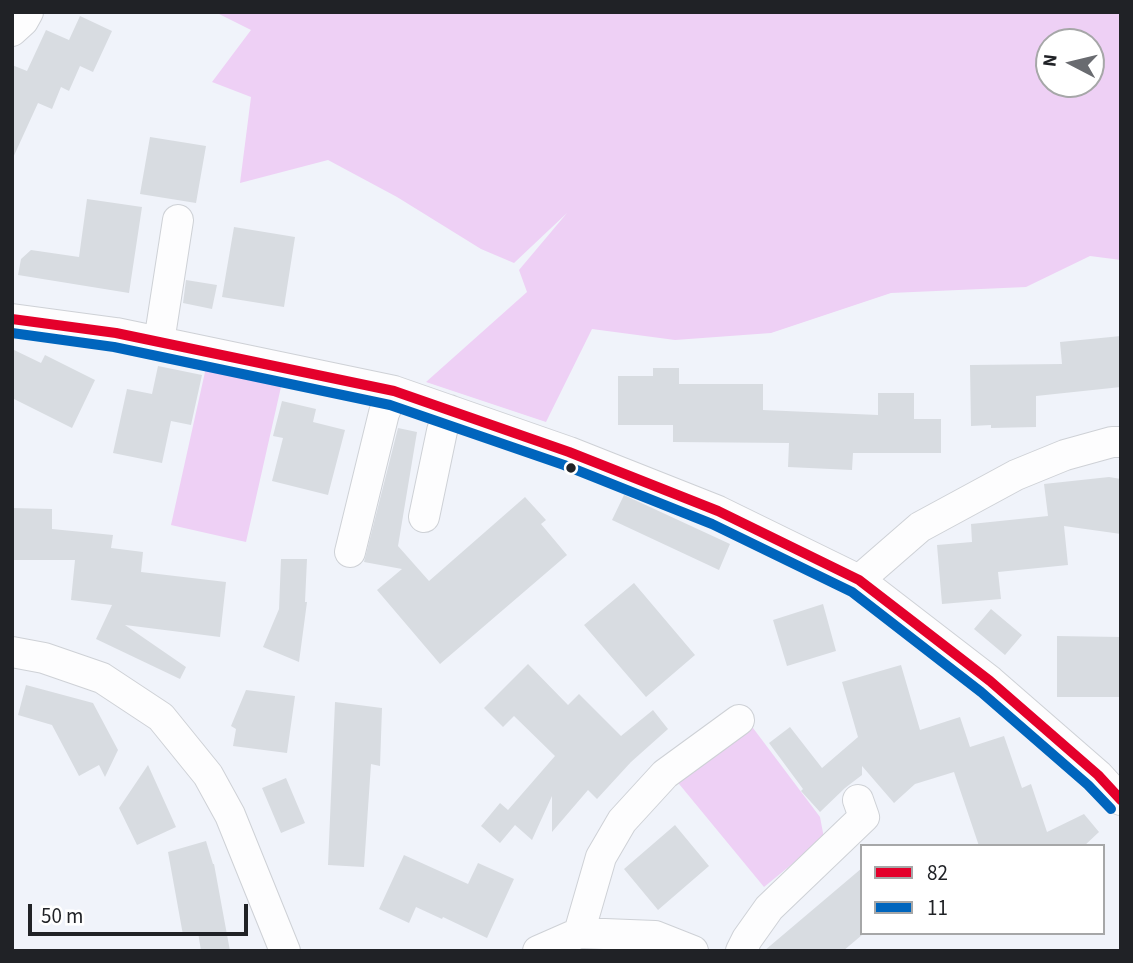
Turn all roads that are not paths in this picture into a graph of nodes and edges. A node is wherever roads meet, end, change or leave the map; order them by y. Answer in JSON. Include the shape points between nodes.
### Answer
{"nodes":[{"id":1,"x":28,"y":12,"type":"edge"},
{"id":2,"x":12,"y":31,"type":"edge"},
{"id":3,"x":178,"y":220,"type":"dead end"},
{"id":4,"x":12,"y":318,"type":"edge"},
{"id":5,"x":159,"y":342,"type":"junction"},
{"id":6,"x":394,"y":391,"type":"junction"},
{"id":7,"x":449,"y":410,"type":"junction"},
{"id":8,"x":1121,"y":442,"type":"edge"},
{"id":9,"x":424,"y":517,"type":"dead end"},
{"id":10,"x":350,"y":552,"type":"dead end"},
{"id":11,"x":859,"y":580,"type":"junction"},
{"id":12,"x":12,"y":652,"type":"edge"},
{"id":13,"x":739,"y":720,"type":"dead end"},
{"id":14,"x":1109,"y":769,"type":"edge"},
{"id":15,"x":858,"y":800,"type":"dead end"},
{"id":16,"x":1121,"y":800,"type":"edge"},
{"id":17,"x":579,"y":933,"type":"junction"},
{"id":18,"x":285,"y":951,"type":"edge"},
{"id":19,"x":538,"y":951,"type":"edge"},
{"id":20,"x":693,"y":951,"type":"edge"},
{"id":21,"x":741,"y":951,"type":"edge"}],
"edges":[{"from":1,"to":2,"type":"street"},
{"from":3,"to":5,"type":"street"},
{"from":4,"to":5,"type":"street"},
{"from":5,"to":6,"type":"street"},
{"from":6,"to":7,"type":"street"},
{"from":6,"to":10,"type":"street","via":[[384,412]]},
{"from":7,"to":9,"type":"street"},
{"from":7,"to":11,"type":"street","via":[[718,511]]},
{"from":8,"to":11,"type":"street","via":[[1065,455],[1016,475],[920,527]]},
{"from":11,"to":14,"type":"street"},
{"from":12,"to":18,"type":"street","via":[[102,678],[161,717],[208,775],[230,815]]},
{"from":13,"to":17,"type":"street","via":[[665,774],[622,821],[601,857]]},
{"from":14,"to":16,"type":"street"},
{"from":15,"to":21,"type":"street","via":[[864,817],[769,908]]},
{"from":17,"to":19,"type":"street"},
{"from":17,"to":20,"type":"street","via":[[655,936]]}]}
